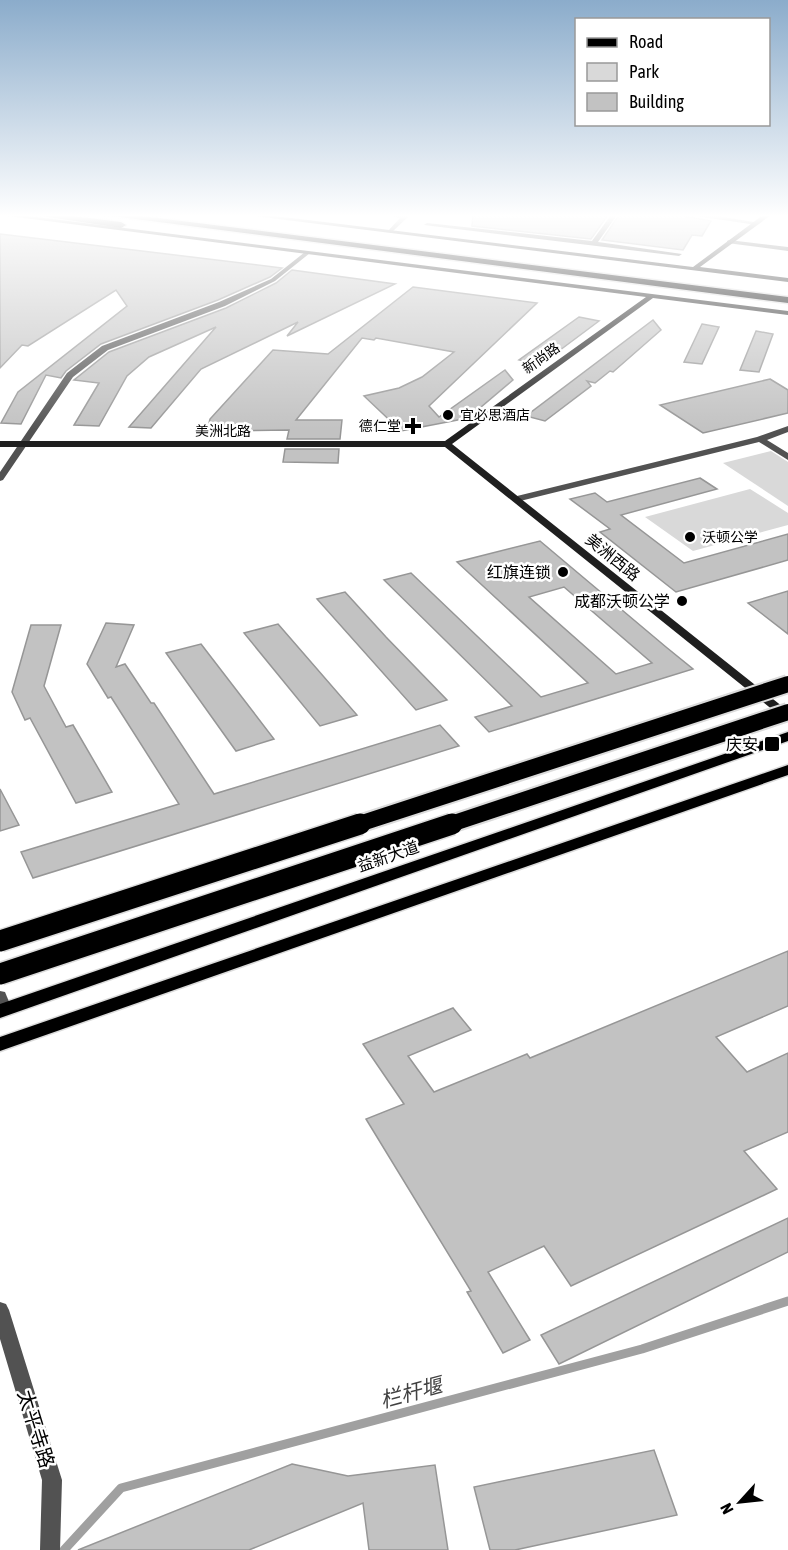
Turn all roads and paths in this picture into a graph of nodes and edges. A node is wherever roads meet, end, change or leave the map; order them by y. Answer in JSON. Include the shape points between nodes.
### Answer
{"nodes":[{"id":1,"x":257,"y":287,"type":"edge"},
{"id":2,"x":582,"y":287,"type":"edge"},
{"id":3,"x":681,"y":287,"type":"edge"},
{"id":4,"x":690,"y":287,"type":"edge"},
{"id":5,"x":742,"y":287,"type":"edge"},
{"id":6,"x":711,"y":290,"type":"junction"},
{"id":7,"x":788,"y":293,"type":"edge"},
{"id":8,"x":652,"y":296,"type":"junction"},
{"id":9,"x":788,"y":300,"type":"edge"},
{"id":10,"x":788,"y":313,"type":"edge"},
{"id":11,"x":788,"y":429,"type":"edge"},
{"id":12,"x":760,"y":439,"type":"junction"},
{"id":13,"x":0,"y":444,"type":"edge"},
{"id":14,"x":24,"y":444,"type":"junction"},
{"id":15,"x":447,"y":444,"type":"junction"},
{"id":16,"x":788,"y":457,"type":"edge"},
{"id":17,"x":0,"y":478,"type":"edge"},
{"id":18,"x":516,"y":498,"type":"junction"},
{"id":19,"x":788,"y":684,"type":"edge"},
{"id":20,"x":788,"y":712,"type":"edge"},
{"id":21,"x":788,"y":717,"type":"edge"},
{"id":22,"x":788,"y":736,"type":"edge"},
{"id":23,"x":788,"y":770,"type":"edge"},
{"id":24,"x":0,"y":941,"type":"edge"},
{"id":25,"x":0,"y":974,"type":"edge"},
{"id":26,"x":2,"y":1005,"type":"edge"},
{"id":27,"x":0,"y":1044,"type":"edge"},
{"id":28,"x":0,"y":1310,"type":"edge"},
{"id":29,"x":50,"y":1544,"type":"edge"}],
"edges":[{"from":1,"to":14,"type":"street","via":[[105,348],[70,375]]},
{"from":2,"to":8,"type":"main road"},
{"from":3,"to":6,"type":"highway"},
{"from":4,"to":6,"type":"highway"},
{"from":5,"to":7,"type":"highway"},
{"from":6,"to":9,"type":"highway"},
{"from":8,"to":10,"type":"main road"},
{"from":8,"to":15,"type":"main road","name":"新尚路"},
{"from":11,"to":12,"type":"street"},
{"from":12,"to":16,"type":"street"},
{"from":12,"to":18,"type":"street"},
{"from":13,"to":14,"type":"main road","name":"美洲北路"},
{"from":14,"to":15,"type":"main road","name":"美洲北路"},
{"from":14,"to":17,"type":"street"},
{"from":15,"to":18,"type":"main road","name":"美洲西路"},
{"from":18,"to":21,"type":"main road","name":"美洲西路"},
{"from":19,"to":24,"type":"highway","bridge":true},
{"from":20,"to":25,"type":"highway","bridge":true},
{"from":22,"to":26,"type":"main road","name":"益新大道"},
{"from":23,"to":27,"type":"main road"},
{"from":28,"to":29,"type":"street","name":"太平寺路","via":[[52,1480]]}]}
